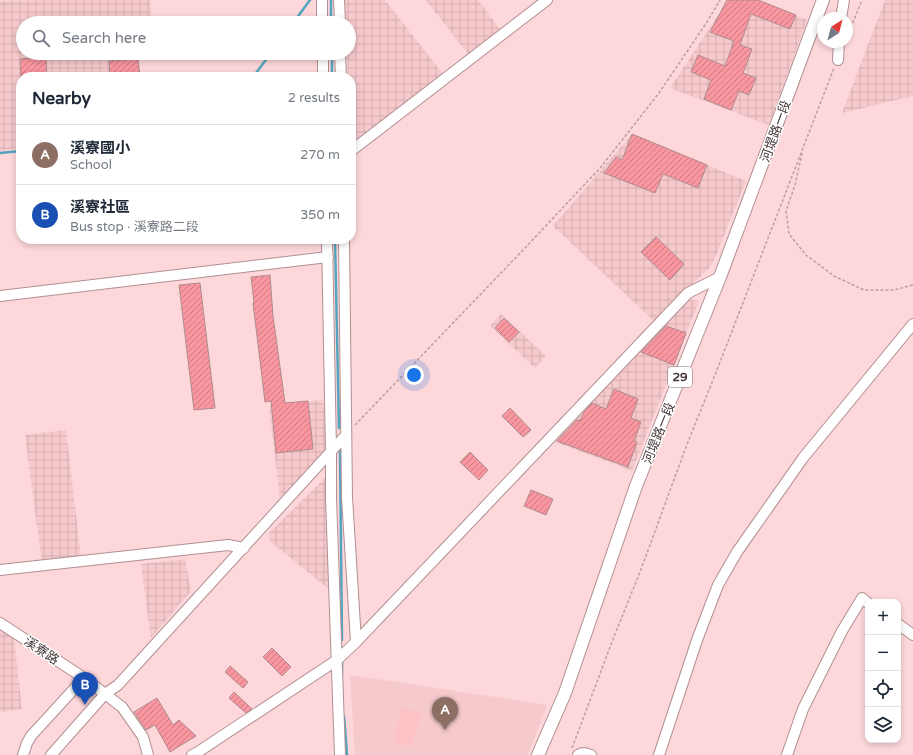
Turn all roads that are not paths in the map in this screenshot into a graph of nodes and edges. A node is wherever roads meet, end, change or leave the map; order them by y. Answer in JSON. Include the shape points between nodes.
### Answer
{"nodes":[{"id":1,"x":322,"y":0,"type":"edge"},
{"id":2,"x":339,"y":0,"type":"edge"},
{"id":3,"x":547,"y":0,"type":"edge"},
{"id":4,"x":823,"y":0,"type":"edge"},
{"id":5,"x":844,"y":0,"type":"edge"},
{"id":6,"x":842,"y":12,"type":"edge"},
{"id":7,"x":322,"y":16,"type":"edge"},
{"id":8,"x":340,"y":16,"type":"edge"},
{"id":9,"x":839,"y":48,"type":"edge"},
{"id":10,"x":323,"y":60,"type":"edge"},
{"id":11,"x":340,"y":60,"type":"edge"},
{"id":12,"x":838,"y":60,"type":"road end"},
{"id":13,"x":323,"y":72,"type":"edge"},
{"id":14,"x":341,"y":72,"type":"edge"},
{"id":15,"x":356,"y":146,"type":"edge"},
{"id":16,"x":327,"y":244,"type":"edge"},
{"id":17,"x":344,"y":244,"type":"edge"},
{"id":18,"x":328,"y":257,"type":"junction"},
{"id":19,"x":720,"y":277,"type":"junction"},
{"id":20,"x":0,"y":296,"type":"edge"},
{"id":21,"x":913,"y":324,"type":"edge"},
{"id":22,"x":346,"y":435,"type":"junction"},
{"id":23,"x":331,"y":450,"type":"junction"},
{"id":24,"x":244,"y":548,"type":"junction"},
{"id":25,"x":0,"y":570,"type":"edge"},
{"id":26,"x":865,"y":600,"type":"edge"},
{"id":27,"x":0,"y":623,"type":"edge"},
{"id":28,"x":901,"y":626,"type":"edge"},
{"id":29,"x":913,"y":635,"type":"edge"},
{"id":30,"x":356,"y":642,"type":"junction"},
{"id":31,"x":337,"y":660,"type":"junction"},
{"id":32,"x":84,"y":678,"type":"junction"},
{"id":33,"x":105,"y":694,"type":"junction"},
{"id":34,"x":575,"y":752,"type":"edge"},
{"id":35,"x":23,"y":755,"type":"edge"},
{"id":36,"x":51,"y":755,"type":"edge"},
{"id":37,"x":148,"y":755,"type":"edge"},
{"id":38,"x":192,"y":755,"type":"edge"},
{"id":39,"x":340,"y":755,"type":"edge"},
{"id":40,"x":538,"y":755,"type":"edge"},
{"id":41,"x":591,"y":755,"type":"edge"},
{"id":42,"x":659,"y":755,"type":"edge"},
{"id":43,"x":787,"y":755,"type":"edge"}],
"edges":[{"from":1,"to":7,"type":"street"},
{"from":2,"to":8,"type":"street"},
{"from":3,"to":15,"type":"street"},
{"from":4,"to":19,"type":"main road","name":"河堤路一段","number":"29"},
{"from":5,"to":6,"type":"street"},
{"from":9,"to":12,"type":"street"},
{"from":10,"to":13,"type":"street"},
{"from":11,"to":14,"type":"street"},
{"from":16,"to":18,"type":"street"},
{"from":17,"to":22,"type":"street"},
{"from":18,"to":20,"type":"street"},
{"from":18,"to":23,"type":"street"},
{"from":19,"to":30,"type":"street","via":[[688,293]]},
{"from":19,"to":40,"type":"main road","name":"河堤路一段","number":"29","via":[[636,486],[565,693]]},
{"from":21,"to":42,"type":"street","via":[[803,458],[737,552],[718,585]]},
{"from":22,"to":23,"type":"street"},
{"from":22,"to":30,"type":"street"},
{"from":23,"to":24,"type":"street"},
{"from":23,"to":31,"type":"street"},
{"from":24,"to":25,"type":"street","via":[[228,545]]},
{"from":24,"to":33,"type":"street","via":[[118,685]]},
{"from":26,"to":43,"type":"street","via":[[862,598],[842,631],[803,709]]},
{"from":27,"to":32,"type":"street","name":"溪寮路"},
{"from":28,"to":29,"type":"street"},
{"from":30,"to":31,"type":"street"},
{"from":31,"to":38,"type":"street"},
{"from":31,"to":39,"type":"street"},
{"from":32,"to":33,"type":"street","name":"溪寮路"},
{"from":32,"to":35,"type":"street","via":[[31,736]]},
{"from":33,"to":36,"type":"street"},
{"from":33,"to":37,"type":"street","name":"溪寮路","via":[[122,707],[143,737]]},
{"from":34,"to":41,"type":"street"}]}
